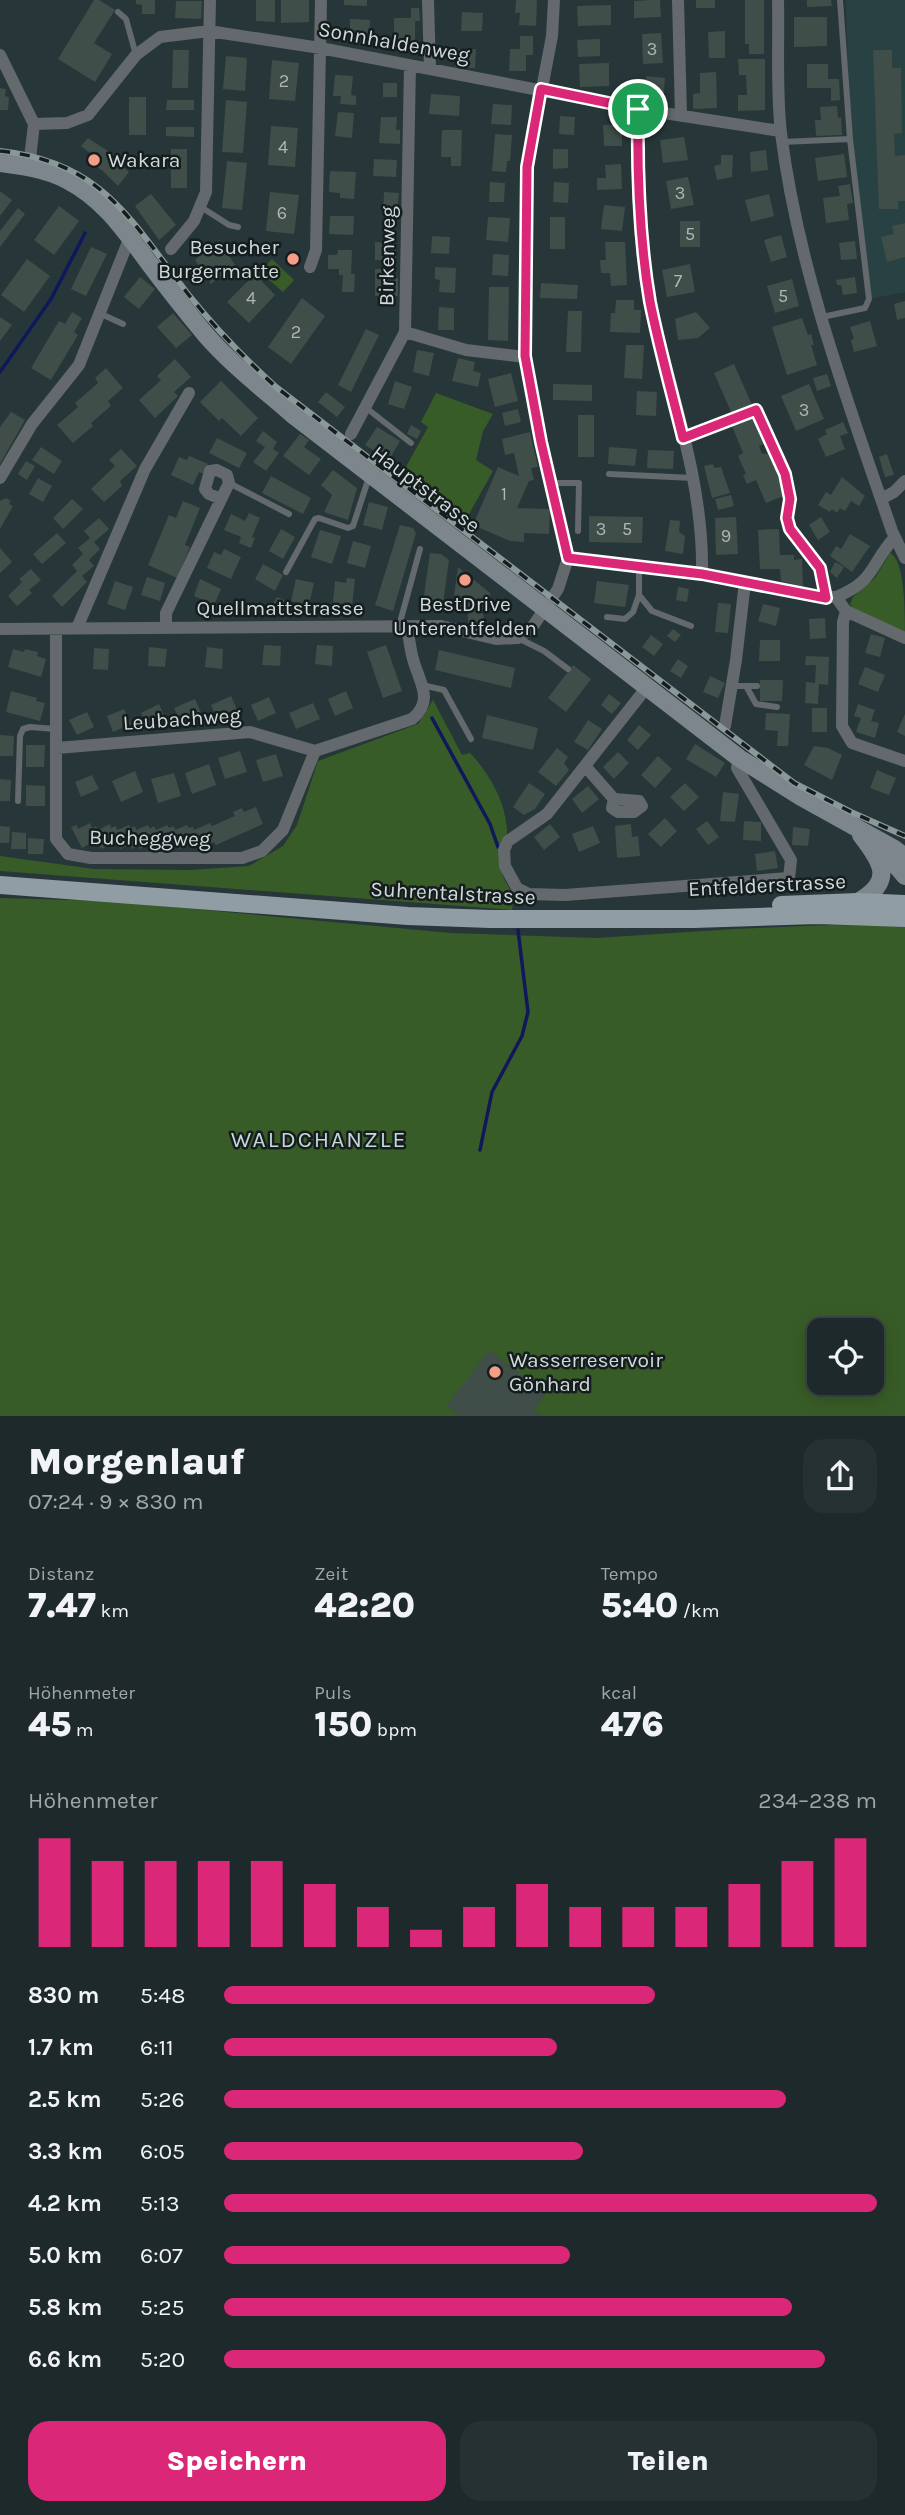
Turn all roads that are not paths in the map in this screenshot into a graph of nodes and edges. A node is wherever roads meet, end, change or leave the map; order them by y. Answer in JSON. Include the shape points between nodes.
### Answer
{"nodes":[{"id":1,"x":210,"y":0,"type":"edge"},
{"id":2,"x":321,"y":0,"type":"edge"},
{"id":3,"x":428,"y":0,"type":"edge"},
{"id":4,"x":554,"y":0,"type":"edge"},
{"id":5,"x":678,"y":0,"type":"edge"},
{"id":6,"x":778,"y":0,"type":"edge"},
{"id":7,"x":840,"y":0,"type":"edge"},
{"id":8,"x":118,"y":12,"type":"dead end"},
{"id":9,"x":209,"y":31,"type":"junction"},
{"id":10,"x":320,"y":48,"type":"junction"},
{"id":11,"x":0,"y":55,"type":"edge"},
{"id":12,"x":136,"y":55,"type":"junction"},
{"id":13,"x":410,"y":65,"type":"junction"},
{"id":14,"x":430,"y":69,"type":"junction"},
{"id":15,"x":541,"y":89,"type":"junction"},
{"id":16,"x":638,"y":109,"type":"junction"},
{"id":17,"x":681,"y":114,"type":"junction"},
{"id":18,"x":34,"y":124,"type":"junction"},
{"id":19,"x":781,"y":136,"type":"junction"},
{"id":20,"x":850,"y":139,"type":"junction"},
{"id":21,"x":0,"y":163,"type":"edge"},
{"id":22,"x":29,"y":167,"type":"junction"},
{"id":23,"x":201,"y":207,"type":"junction"},
{"id":24,"x":237,"y":227,"type":"dead end"},
{"id":25,"x":130,"y":237,"type":"junction"},
{"id":26,"x":171,"y":250,"type":"dead end"},
{"id":27,"x":310,"y":267,"type":"dead end"},
{"id":28,"x":99,"y":313,"type":"junction"},
{"id":29,"x":822,"y":317,"type":"junction"},
{"id":30,"x":123,"y":324,"type":"dead end"},
{"id":31,"x":405,"y":332,"type":"junction"},
{"id":32,"x":525,"y":356,"type":"junction"},
{"id":33,"x":189,"y":393,"type":"dead end"},
{"id":34,"x":365,"y":407,"type":"junction"},
{"id":35,"x":351,"y":434,"type":"dead end"},
{"id":36,"x":683,"y":438,"type":"junction"},
{"id":37,"x":411,"y":443,"type":"dead end"},
{"id":38,"x":609,"y":474,"type":"dead end"},
{"id":39,"x":370,"y":475,"type":"junction"},
{"id":40,"x":0,"y":478,"type":"edge"},
{"id":41,"x":693,"y":478,"type":"junction"},
{"id":42,"x":905,"y":481,"type":"edge"},
{"id":43,"x":229,"y":483,"type":"junction"},
{"id":44,"x":552,"y":483,"type":"junction"},
{"id":45,"x":221,"y":499,"type":"junction"},
{"id":46,"x":881,"y":499,"type":"junction"},
{"id":47,"x":289,"y":514,"type":"dead end"},
{"id":48,"x":578,"y":531,"type":"dead end"},
{"id":49,"x":895,"y":537,"type":"junction"},
{"id":50,"x":420,"y":549,"type":"dead end"},
{"id":51,"x":568,"y":558,"type":"junction"},
{"id":52,"x":905,"y":558,"type":"edge"},
{"id":53,"x":639,"y":565,"type":"junction"},
{"id":54,"x":286,"y":572,"type":"dead end"},
{"id":55,"x":702,"y":574,"type":"junction"},
{"id":56,"x":745,"y":582,"type":"junction"},
{"id":57,"x":639,"y":596,"type":"junction"},
{"id":58,"x":831,"y":598,"type":"junction"},
{"id":59,"x":545,"y":607,"type":"junction"},
{"id":60,"x":846,"y":611,"type":"junction"},
{"id":61,"x":607,"y":617,"type":"dead end"},
{"id":62,"x":403,"y":626,"type":"junction"},
{"id":63,"x":691,"y":626,"type":"dead end"},
{"id":64,"x":77,"y":628,"type":"junction"},
{"id":65,"x":166,"y":628,"type":"junction"},
{"id":66,"x":0,"y":629,"type":"edge"},
{"id":67,"x":56,"y":629,"type":"junction"},
{"id":68,"x":518,"y":638,"type":"junction"},
{"id":69,"x":905,"y":638,"type":"edge"},
{"id":70,"x":568,"y":669,"type":"dead end"},
{"id":71,"x":422,"y":685,"type":"junction"},
{"id":72,"x":757,"y":685,"type":"dead end"},
{"id":73,"x":732,"y":686,"type":"junction"},
{"id":74,"x":746,"y":686,"type":"junction"},
{"id":75,"x":647,"y":687,"type":"junction"},
{"id":76,"x":776,"y":707,"type":"dead end"},
{"id":77,"x":725,"y":726,"type":"dead end"},
{"id":78,"x":57,"y":729,"type":"junction"},
{"id":79,"x":471,"y":739,"type":"dead end"},
{"id":80,"x":57,"y":748,"type":"junction"},
{"id":81,"x":314,"y":751,"type":"junction"},
{"id":82,"x":740,"y":758,"type":"junction"},
{"id":83,"x":905,"y":761,"type":"edge"},
{"id":84,"x":585,"y":765,"type":"junction"},
{"id":85,"x":614,"y":799,"type":"dead end"},
{"id":86,"x":18,"y":801,"type":"dead end"},
{"id":87,"x":857,"y":829,"type":"junction"},
{"id":88,"x":905,"y":857,"type":"edge"},
{"id":89,"x":905,"y":876,"type":"edge"},
{"id":90,"x":0,"y":885,"type":"edge"},
{"id":91,"x":858,"y":902,"type":"junction"},
{"id":92,"x":905,"y":904,"type":"edge"},
{"id":93,"x":905,"y":918,"type":"edge"},
{"id":94,"x":632,"y":920,"type":"junction"}],
"edges":[{"from":1,"to":9,"type":"street"},
{"from":2,"to":10,"type":"street"},
{"from":3,"to":14,"type":"street"},
{"from":4,"to":15,"type":"street"},
{"from":5,"to":17,"type":"street"},
{"from":6,"to":19,"type":"street"},
{"from":7,"to":20,"type":"lane"},
{"from":8,"to":12,"type":"lane","via":[[126,19]]},
{"from":9,"to":10,"type":"street","name":"Sonnhaldenweg"},
{"from":9,"to":12,"type":"street","name":"Sonnhaldenweg","via":[[160,37]]},
{"from":9,"to":23,"type":"street","via":[[207,179]]},
{"from":10,"to":13,"type":"street","name":"Sonnhaldenweg"},
{"from":10,"to":27,"type":"street","via":[[316,250]]},
{"from":11,"to":18,"type":"street"},
{"from":12,"to":18,"type":"street","name":"Sonnhaldenweg","via":[[89,115],[67,123]]},
{"from":13,"to":14,"type":"street","name":"Sonnhaldenweg"},
{"from":13,"to":31,"type":"street","name":"Birkenweg"},
{"from":14,"to":15,"type":"street","name":"Sonnhaldenweg"},
{"from":15,"to":16,"type":"street","name":"Sonnhaldenweg"},
{"from":15,"to":32,"type":"street","via":[[527,167]]},
{"from":16,"to":17,"type":"street","name":"Sonnhaldenweg"},
{"from":16,"to":36,"type":"street","via":[[642,249]]},
{"from":17,"to":19,"type":"street","name":"Sonnhaldenweg"},
{"from":18,"to":22,"type":"street"},
{"from":19,"to":20,"type":"lane"},
{"from":19,"to":29,"type":"street","via":[[792,201]]},
{"from":20,"to":29,"type":"lane","via":[[869,299],[865,308]]},
{"from":21,"to":22,"type":"main road","name":"Hauptstrasse"},
{"from":22,"to":25,"type":"main road","name":"Hauptstrasse","via":[[88,193]]},
{"from":23,"to":24,"type":"lane"},
{"from":23,"to":26,"type":"street"},
{"from":25,"to":28,"type":"street"},
{"from":25,"to":39,"type":"main road","name":"Hauptstrasse","via":[[229,359]]},
{"from":28,"to":30,"type":"lane"},
{"from":28,"to":40,"type":"street","via":[[79,365],[32,424]]},
{"from":29,"to":46,"type":"street"},
{"from":31,"to":32,"type":"street","via":[[466,350]]},
{"from":31,"to":34,"type":"street","name":"Birkenweg"},
{"from":32,"to":44,"type":"street"},
{"from":33,"to":64,"type":"street","via":[[145,469]]},
{"from":34,"to":35,"type":"street","name":"Birkenweg"},
{"from":34,"to":37,"type":"lane"},
{"from":36,"to":41,"type":"street"},
{"from":36,"to":58,"type":"lane","via":[[756,410],[785,474],[790,529],[820,568]]},
{"from":38,"to":41,"type":"lane"},
{"from":39,"to":54,"type":"lane","via":[[353,526],[315,519]]},
{"from":39,"to":59,"type":"main road","name":"Hauptstrasse"},
{"from":41,"to":55,"type":"street","via":[[700,507]]},
{"from":42,"to":46,"type":"street"},
{"from":43,"to":45,"type":"street"},
{"from":43,"to":45,"type":"street","via":[[227,475],[210,471],[205,489]]},
{"from":43,"to":47,"type":"lane"},
{"from":44,"to":48,"type":"lane","via":[[579,483]]},
{"from":44,"to":51,"type":"street"},
{"from":45,"to":65,"type":"street","via":[[166,613]]},
{"from":46,"to":49,"type":"street"},
{"from":49,"to":52,"type":"street"},
{"from":49,"to":58,"type":"street","via":[[870,575],[849,592]]},
{"from":50,"to":62,"type":"lane"},
{"from":51,"to":53,"type":"street"},
{"from":51,"to":59,"type":"street","via":[[558,589]]},
{"from":53,"to":55,"type":"street"},
{"from":53,"to":57,"type":"lane"},
{"from":55,"to":56,"type":"street"},
{"from":56,"to":58,"type":"street"},
{"from":56,"to":73,"type":"street"},
{"from":57,"to":61,"type":"lane","via":[[625,620]]},
{"from":57,"to":63,"type":"lane","via":[[652,611]]},
{"from":58,"to":60,"type":"street"},
{"from":59,"to":68,"type":"street"},
{"from":59,"to":75,"type":"main road","name":"Hauptstrasse"},
{"from":60,"to":69,"type":"street"},
{"from":60,"to":83,"type":"street","via":[[842,726],[852,743]]},
{"from":62,"to":65,"type":"street","name":"Quellmattstrasse"},
{"from":62,"to":68,"type":"street","name":"Quellmattstrasse","via":[[441,626],[496,639]]},
{"from":62,"to":71,"type":"street"},
{"from":64,"to":65,"type":"street","name":"Quellmattstrasse"},
{"from":64,"to":67,"type":"street","name":"Quellmattstrasse"},
{"from":66,"to":67,"type":"street","name":"Quellmattstrasse"},
{"from":67,"to":78,"type":"street","name":"Bucheggweg"},
{"from":68,"to":70,"type":"lane"},
{"from":71,"to":79,"type":"lane","via":[[444,690]]},
{"from":71,"to":81,"type":"street","via":[[422,709],[412,719]]},
{"from":72,"to":74,"type":"lane"},
{"from":73,"to":74,"type":"lane"},
{"from":73,"to":77,"type":"street"},
{"from":74,"to":76,"type":"lane","via":[[756,704]]},
{"from":75,"to":82,"type":"main road","name":"Hauptstrasse"},
{"from":75,"to":84,"type":"street"},
{"from":78,"to":80,"type":"street","name":"Bucheggweg"},
{"from":78,"to":86,"type":"lane","via":[[23,729]]},
{"from":80,"to":81,"type":"street","name":"Leubachweg","via":[[250,732]]},
{"from":80,"to":81,"type":"street","name":"Bucheggweg","via":[[56,839],[68,854],[91,858],[242,858],[262,851],[283,830]]},
{"from":82,"to":84,"type":"street","via":[[737,768],[791,860],[789,878],[529,894],[517,888],[505,866],[504,850],[508,841],[547,814]]},
{"from":82,"to":87,"type":"main road","name":"Hauptstrasse"},
{"from":84,"to":85,"type":"street"},
{"from":87,"to":88,"type":"main road"},
{"from":87,"to":89,"type":"main road"},
{"from":87,"to":91,"type":"main road","via":[[882,865],[877,888]]},
{"from":90,"to":94,"type":"main road","name":"Suhrentalstrasse","via":[[408,916]]},
{"from":91,"to":92,"type":"main road","name":"Entfelderstrasse"},
{"from":91,"to":94,"type":"main road","name":"Entfelderstrasse","via":[[704,909]]},
{"from":93,"to":94,"type":"main road","name":"Suhrentalstrasse","via":[[817,915]]}]}
